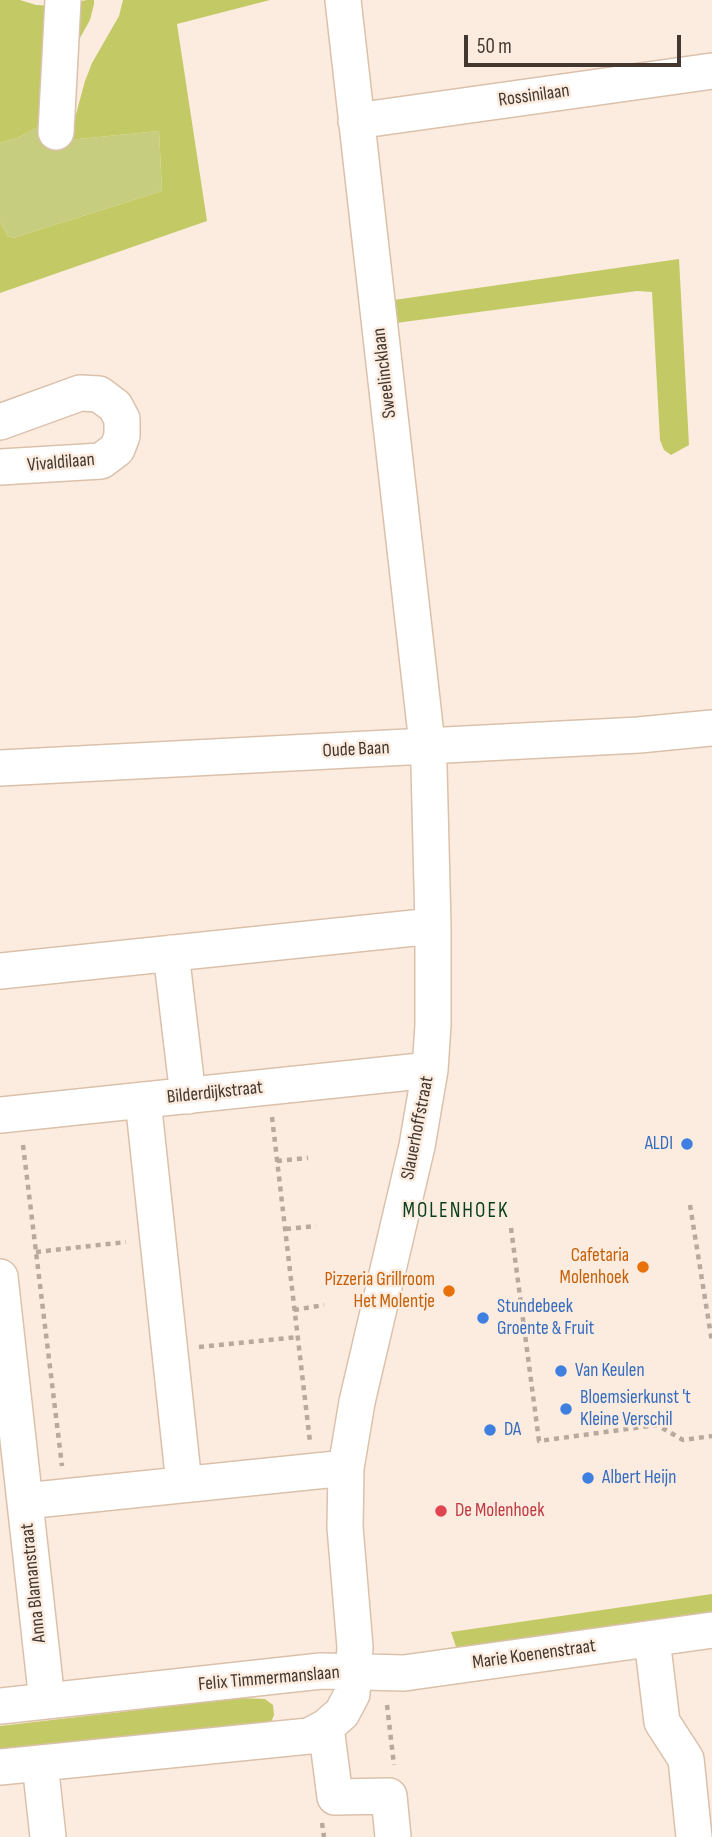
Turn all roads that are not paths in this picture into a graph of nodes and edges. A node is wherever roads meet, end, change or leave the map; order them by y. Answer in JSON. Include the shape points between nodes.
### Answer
{"nodes":[{"id":1,"x":63,"y":0,"type":"edge"},
{"id":2,"x":343,"y":0,"type":"edge"},
{"id":3,"x":712,"y":71,"type":"edge"},
{"id":4,"x":356,"y":121,"type":"junction"},
{"id":5,"x":56,"y":132,"type":"dead end"},
{"id":6,"x":0,"y":422,"type":"edge"},
{"id":7,"x":0,"y":467,"type":"edge"},
{"id":8,"x":712,"y":728,"type":"edge"},
{"id":9,"x":427,"y":746,"type":"junction"},
{"id":10,"x":0,"y":768,"type":"edge"},
{"id":11,"x":433,"y":926,"type":"junction"},
{"id":12,"x":171,"y":953,"type":"junction"},
{"id":13,"x":0,"y":971,"type":"edge"},
{"id":14,"x":430,"y":1070,"type":"junction"},
{"id":15,"x":188,"y":1096,"type":"junction"},
{"id":16,"x":143,"y":1100,"type":"junction"},
{"id":17,"x":10,"y":1114,"type":"edge"},
{"id":18,"x":0,"y":1277,"type":"edge"},
{"id":19,"x":10,"y":1466,"type":"edge"},
{"id":20,"x":330,"y":1469,"type":"junction"},
{"id":21,"x":184,"y":1484,"type":"junction"},
{"id":22,"x":24,"y":1501,"type":"junction"},
{"id":23,"x":712,"y":1630,"type":"edge"},
{"id":24,"x":652,"y":1639,"type":"junction"},
{"id":25,"x":369,"y":1672,"type":"junction"},
{"id":26,"x":47,"y":1701,"type":"junction"},
{"id":27,"x":0,"y":1706,"type":"edge"},
{"id":28,"x":326,"y":1727,"type":"junction"},
{"id":29,"x":40,"y":1763,"type":"junction"},
{"id":30,"x":0,"y":1767,"type":"edge"},
{"id":31,"x":48,"y":1837,"type":"edge"},
{"id":32,"x":393,"y":1837,"type":"edge"},
{"id":33,"x":694,"y":1837,"type":"edge"}],
"edges":[{"from":1,"to":5,"type":"street"},
{"from":2,"to":4,"type":"street","name":"Sweelincklaan"},
{"from":3,"to":4,"type":"street","name":"Rossinilaan"},
{"from":4,"to":9,"type":"street","name":"Sweelincklaan"},
{"from":6,"to":7,"type":"street","name":"Vivaldilaan","via":[[80,393],[99,394],[115,406],[122,419],[117,449],[101,461]]},
{"from":8,"to":9,"type":"street","name":"Oude Baan"},
{"from":9,"to":10,"type":"street","name":"Oude Baan"},
{"from":9,"to":11,"type":"street","name":"Slauerhoffstraat"},
{"from":11,"to":12,"type":"street"},
{"from":11,"to":14,"type":"street","name":"Slauerhoffstraat"},
{"from":12,"to":13,"type":"street"},
{"from":12,"to":15,"type":"street"},
{"from":14,"to":15,"type":"street","name":"Bilderdijkstraat"},
{"from":14,"to":20,"type":"street","name":"Slauerhoffstraat","via":[[417,1146],[357,1402]]},
{"from":15,"to":16,"type":"street","name":"Bilderdijkstraat"},
{"from":16,"to":17,"type":"street","name":"Bilderdijkstraat"},
{"from":16,"to":21,"type":"street"},
{"from":18,"to":19,"type":"street","name":"Anna Blamanstraat"},
{"from":19,"to":22,"type":"street","name":"Anna Blamanstraat"},
{"from":20,"to":21,"type":"street"},
{"from":20,"to":25,"type":"street","name":"Slauerhoffstraat","via":[[345,1527]]},
{"from":21,"to":22,"type":"street"},
{"from":22,"to":26,"type":"street","name":"Anna Blamanstraat"},
{"from":23,"to":24,"type":"street","name":"Marie Koenenstraat"},
{"from":24,"to":25,"type":"street","name":"Marie Koenenstraat","via":[[404,1673]]},
{"from":24,"to":33,"type":"street","via":[[662,1722],[686,1759]]},
{"from":25,"to":26,"type":"street","name":"Felix Timmermanslaan","via":[[321,1671]]},
{"from":25,"to":28,"type":"street","name":"Felix Timmermanslaan","via":[[342,1713]]},
{"from":26,"to":27,"type":"street","name":"Felix Timmermanslaan"},
{"from":28,"to":29,"type":"street","via":[[309,1736]]},
{"from":28,"to":32,"type":"street","via":[[335,1797],[389,1796]]},
{"from":29,"to":30,"type":"street"},
{"from":29,"to":31,"type":"street"}]}
